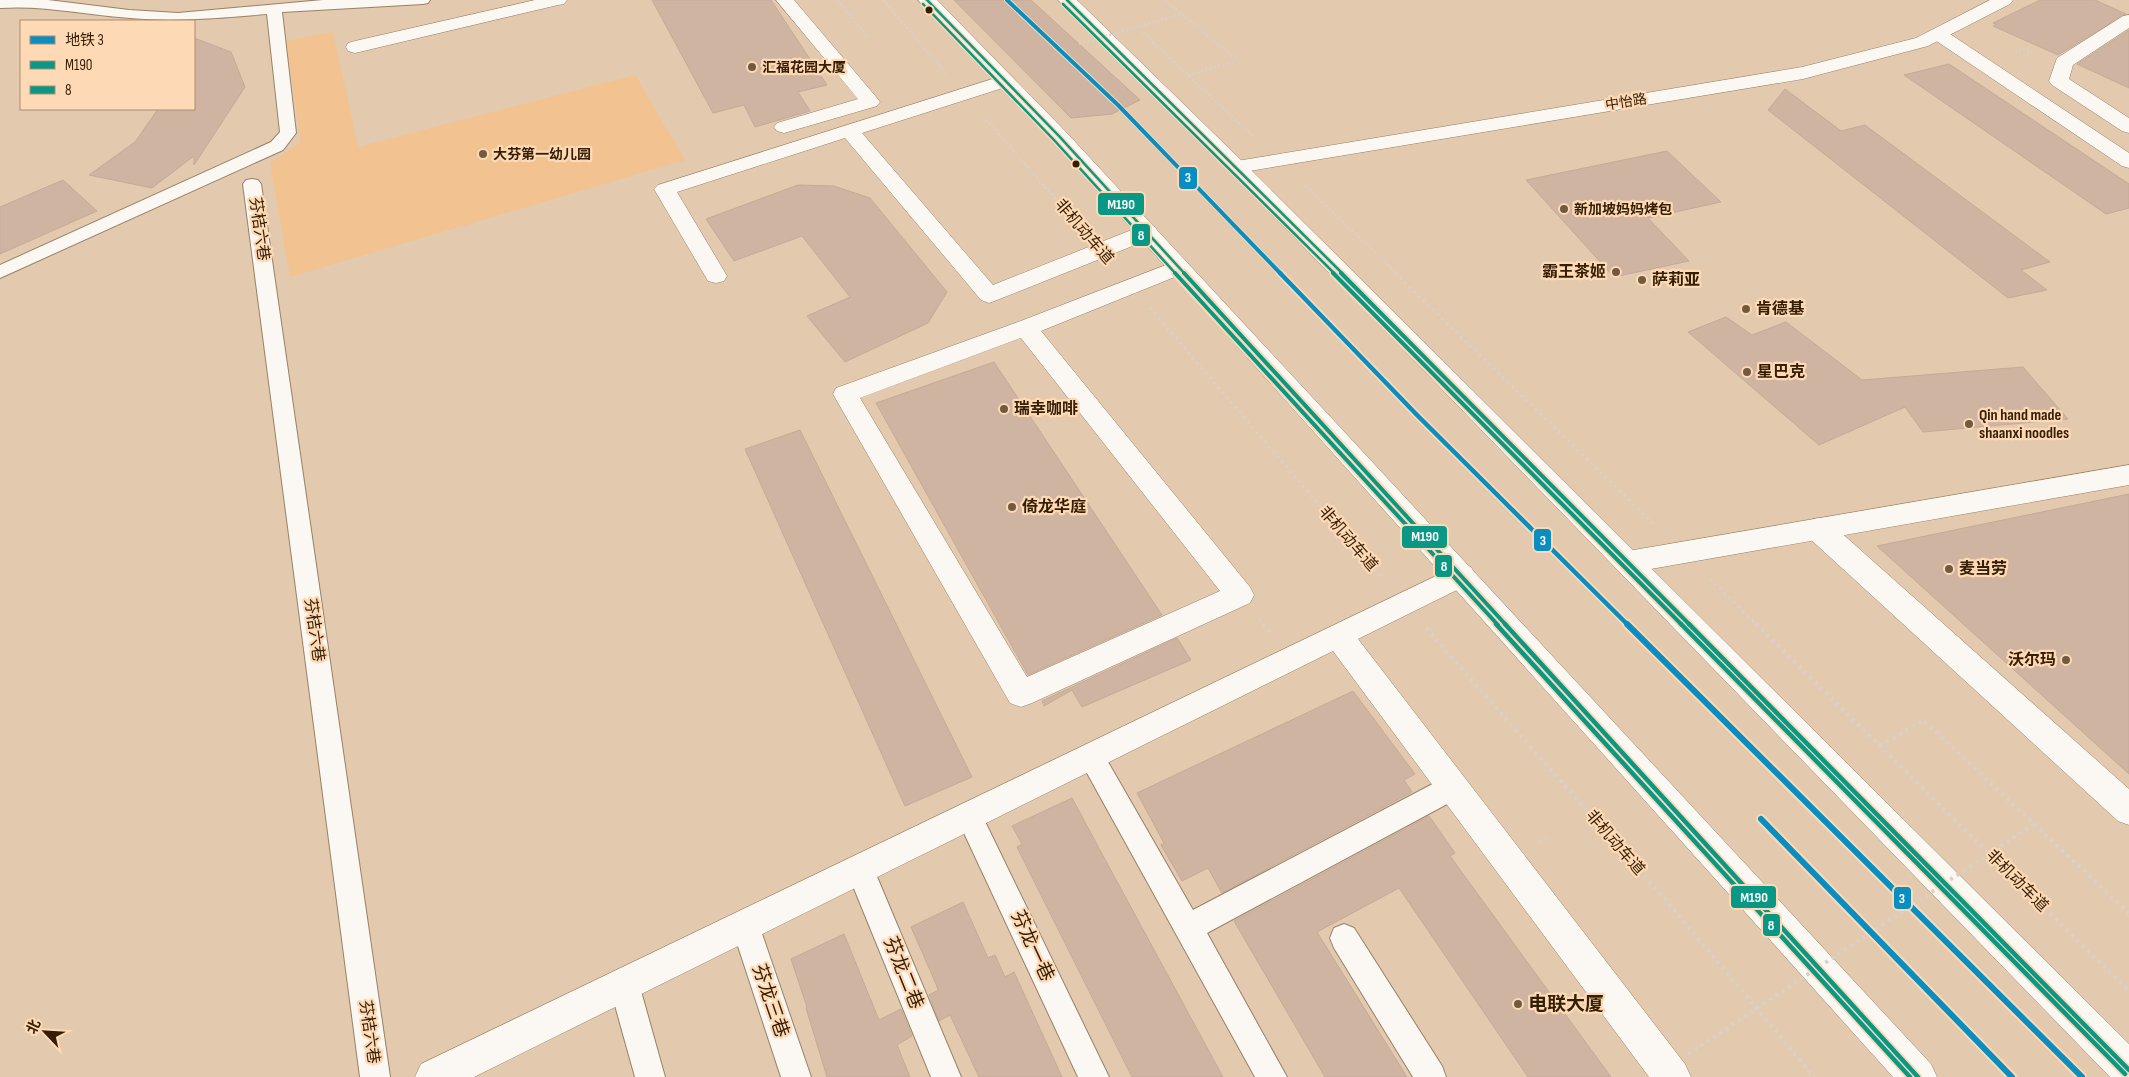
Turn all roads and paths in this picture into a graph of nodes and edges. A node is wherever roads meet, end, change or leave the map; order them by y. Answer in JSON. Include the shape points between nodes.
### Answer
{"nodes":[{"id":1,"x":423,"y":0,"type":"edge"},
{"id":2,"x":558,"y":0,"type":"edge"},
{"id":3,"x":785,"y":0,"type":"edge"},
{"id":4,"x":837,"y":0,"type":"edge"},
{"id":5,"x":883,"y":0,"type":"edge"},
{"id":6,"x":927,"y":0,"type":"edge"},
{"id":7,"x":1067,"y":0,"type":"edge"},
{"id":8,"x":1165,"y":0,"type":"edge"},
{"id":9,"x":2004,"y":0,"type":"edge"},
{"id":10,"x":0,"y":4,"type":"edge"},
{"id":11,"x":274,"y":10,"type":"junction"},
{"id":12,"x":1181,"y":14,"type":"junction"},
{"id":13,"x":1130,"y":20,"type":"dead end"},
{"id":14,"x":2129,"y":20,"type":"edge"},
{"id":15,"x":1938,"y":34,"type":"junction"},
{"id":16,"x":868,"y":37,"type":"dead end"},
{"id":17,"x":1079,"y":44,"type":"dead end"},
{"id":18,"x":355,"y":47,"type":"dead end"},
{"id":19,"x":1188,"y":75,"type":"junction"},
{"id":20,"x":1005,"y":81,"type":"junction"},
{"id":21,"x":964,"y":94,"type":"junction"},
{"id":22,"x":2129,"y":126,"type":"edge"},
{"id":23,"x":784,"y":127,"type":"dead end"},
{"id":24,"x":849,"y":130,"type":"junction"},
{"id":25,"x":1279,"y":160,"type":"junction"},
{"id":26,"x":2129,"y":162,"type":"edge"},
{"id":27,"x":1236,"y":167,"type":"junction"},
{"id":28,"x":252,"y":184,"type":"dead end"},
{"id":29,"x":1147,"y":232,"type":"junction"},
{"id":30,"x":1101,"y":250,"type":"junction"},
{"id":31,"x":1179,"y":267,"type":"junction"},
{"id":32,"x":0,"y":272,"type":"edge"},
{"id":33,"x":716,"y":276,"type":"dead end"},
{"id":34,"x":1132,"y":287,"type":"junction"},
{"id":35,"x":1026,"y":328,"type":"junction"},
{"id":36,"x":2129,"y":475,"type":"edge"},
{"id":37,"x":1818,"y":529,"type":"junction"},
{"id":38,"x":1683,"y":553,"type":"junction"},
{"id":39,"x":1628,"y":562,"type":"junction"},
{"id":40,"x":1461,"y":575,"type":"junction"},
{"id":41,"x":1240,"y":595,"type":"junction"},
{"id":42,"x":1404,"y":604,"type":"junction"},
{"id":43,"x":1339,"y":636,"type":"junction"},
{"id":44,"x":1292,"y":658,"type":"junction"},
{"id":45,"x":1880,"y":746,"type":"junction"},
{"id":46,"x":1091,"y":756,"type":"junction"},
{"id":47,"x":1453,"y":787,"type":"junction"},
{"id":48,"x":2129,"y":810,"type":"edge"},
{"id":49,"x":969,"y":816,"type":"junction"},
{"id":50,"x":2034,"y":824,"type":"junction"},
{"id":51,"x":860,"y":869,"type":"junction"},
{"id":52,"x":2129,"y":913,"type":"edge"},
{"id":53,"x":745,"y":925,"type":"junction"},
{"id":54,"x":1188,"y":928,"type":"junction"},
{"id":55,"x":1344,"y":938,"type":"dead end"},
{"id":56,"x":624,"y":984,"type":"junction"},
{"id":57,"x":2129,"y":991,"type":"edge"},
{"id":58,"x":481,"y":1066,"type":"edge"},
{"id":59,"x":1680,"y":1066,"type":"edge"},
{"id":60,"x":2129,"y":1070,"type":"edge"},
{"id":61,"x":376,"y":1077,"type":"edge"},
{"id":62,"x":434,"y":1077,"type":"edge"},
{"id":63,"x":650,"y":1077,"type":"edge"},
{"id":64,"x":796,"y":1077,"type":"edge"},
{"id":65,"x":946,"y":1077,"type":"edge"},
{"id":66,"x":1094,"y":1077,"type":"edge"},
{"id":67,"x":1272,"y":1077,"type":"edge"},
{"id":68,"x":1431,"y":1077,"type":"edge"},
{"id":69,"x":1814,"y":1077,"type":"edge"},
{"id":70,"x":1918,"y":1077,"type":"edge"}],
"edges":[{"from":1,"to":11,"type":"lane"},
{"from":2,"to":18,"type":"main road"},
{"from":3,"to":23,"type":"main road","via":[[870,102]]},
{"from":4,"to":16,"type":"path"},
{"from":5,"to":21,"type":"path","name":"非机动车道"},
{"from":6,"to":20,"type":"main road"},
{"from":7,"to":27,"type":"main road"},
{"from":8,"to":12,"type":"path"},
{"from":9,"to":15,"type":"main road","name":"中怡路"},
{"from":10,"to":11,"type":"lane","via":[[30,2],[178,17]]},
{"from":11,"to":32,"type":"lane","via":[[288,133],[277,146]]},
{"from":12,"to":17,"type":"path","bridge":true},
{"from":12,"to":19,"type":"path","via":[[1237,60]]},
{"from":13,"to":19,"type":"path","name":"非机动车道"},
{"from":14,"to":22,"type":"main road","via":[[2064,62],[2059,81]]},
{"from":15,"to":25,"type":"main road","name":"中怡路","via":[[1922,42],[1802,73]]},
{"from":15,"to":26,"type":"main road"},
{"from":19,"to":25,"type":"path","name":"非机动车道"},
{"from":20,"to":21,"type":"main road"},
{"from":20,"to":29,"type":"main road"},
{"from":21,"to":24,"type":"main road"},
{"from":21,"to":30,"type":"path","name":"非机动车道"},
{"from":24,"to":30,"type":"main road","via":[[989,295]]},
{"from":24,"to":33,"type":"main road","via":[[665,189]]},
{"from":25,"to":27,"type":"main road","name":"中怡路"},
{"from":25,"to":38,"type":"path","name":"非机动车道"},
{"from":27,"to":39,"type":"main road"},
{"from":28,"to":61,"type":"lane","name":"芬桔六巷"},
{"from":29,"to":30,"type":"main road"},
{"from":29,"to":31,"type":"main road"},
{"from":31,"to":34,"type":"main road"},
{"from":31,"to":40,"type":"main road"},
{"from":34,"to":35,"type":"main road"},
{"from":34,"to":42,"type":"path","name":"非机动车道"},
{"from":35,"to":41,"type":"main road"},
{"from":35,"to":41,"type":"main road","via":[[845,394],[1021,694]]},
{"from":36,"to":37,"type":"main road"},
{"from":37,"to":38,"type":"main road"},
{"from":37,"to":48,"type":"main road"},
{"from":38,"to":39,"type":"main road"},
{"from":38,"to":45,"type":"path","name":"非机动车道"},
{"from":39,"to":60,"type":"main road"},
{"from":40,"to":42,"type":"main road"},
{"from":40,"to":70,"type":"main road"},
{"from":41,"to":44,"type":"path"},
{"from":42,"to":43,"type":"main road"},
{"from":42,"to":69,"type":"path","name":"非机动车道","via":[[1675,911]]},
{"from":43,"to":44,"type":"main road"},
{"from":43,"to":47,"type":"main road"},
{"from":44,"to":46,"type":"main road"},
{"from":45,"to":50,"type":"path","via":[[1923,720]]},
{"from":45,"to":57,"type":"path","name":"非机动车道"},
{"from":46,"to":49,"type":"main road"},
{"from":46,"to":54,"type":"lane"},
{"from":47,"to":54,"type":"lane"},
{"from":47,"to":59,"type":"main road"},
{"from":49,"to":51,"type":"main road"},
{"from":49,"to":66,"type":"lane","name":"芬龙一巷"},
{"from":50,"to":52,"type":"path"},
{"from":50,"to":59,"type":"path","bridge":true},
{"from":51,"to":53,"type":"main road"},
{"from":51,"to":65,"type":"lane","name":"芬龙二巷"},
{"from":53,"to":56,"type":"main road"},
{"from":53,"to":64,"type":"lane","name":"芬龙三巷"},
{"from":54,"to":67,"type":"lane"},
{"from":55,"to":68,"type":"lane"},
{"from":56,"to":58,"type":"main road"},
{"from":56,"to":63,"type":"lane"},
{"from":58,"to":62,"type":"main road"}]}
